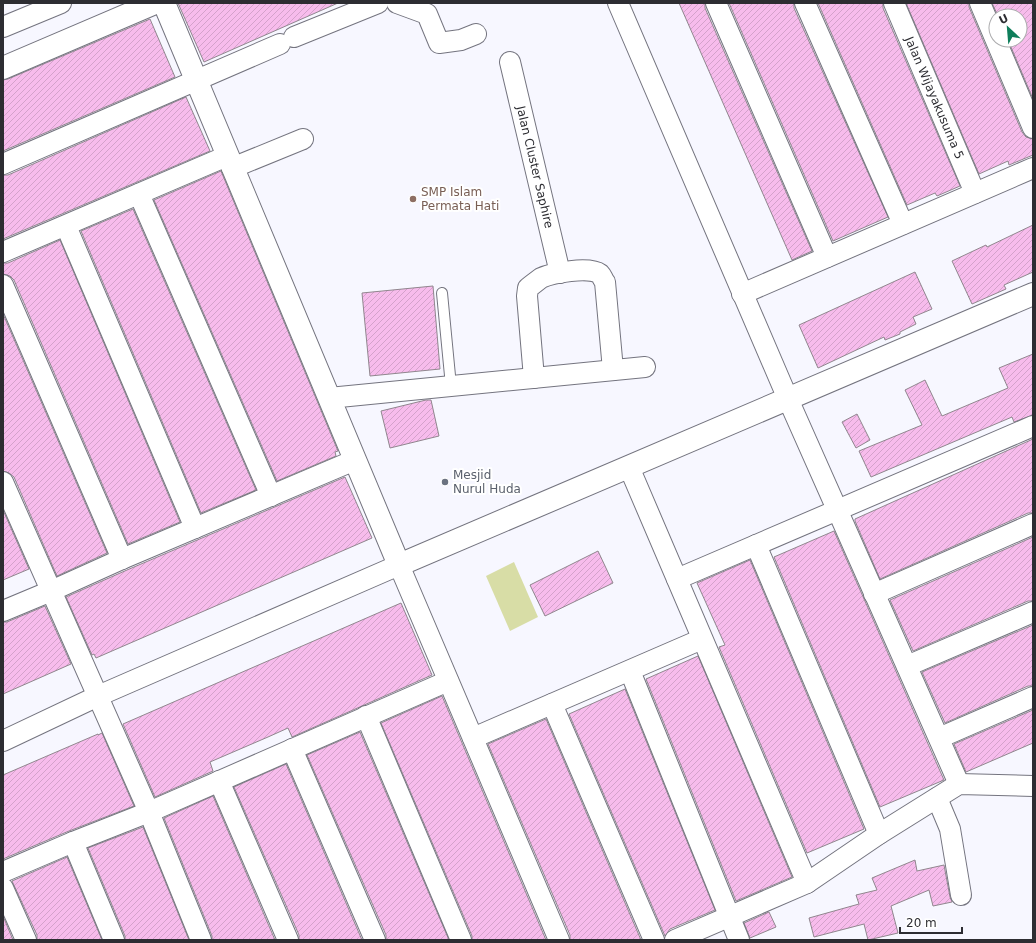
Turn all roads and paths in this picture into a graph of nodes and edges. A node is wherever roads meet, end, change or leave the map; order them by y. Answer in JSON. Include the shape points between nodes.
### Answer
{"nodes":[{"id":1,"x":61,"y":3,"type":"edge"},
{"id":2,"x":155,"y":3,"type":"edge"},
{"id":3,"x":164,"y":3,"type":"edge"},
{"id":4,"x":378,"y":3,"type":"edge"},
{"id":5,"x":397,"y":3,"type":"edge"},
{"id":6,"x":618,"y":3,"type":"edge"},
{"id":7,"x":716,"y":3,"type":"edge"},
{"id":8,"x":805,"y":3,"type":"edge"},
{"id":9,"x":894,"y":3,"type":"edge"},
{"id":10,"x":980,"y":3,"type":"edge"},
{"id":11,"x":336,"y":11,"type":"edge"},
{"id":12,"x":3,"y":27,"type":"edge"},
{"id":13,"x":476,"y":34,"type":"dead end"},
{"id":14,"x":510,"y":62,"type":"dead end"},
{"id":15,"x":3,"y":68,"type":"edge"},
{"id":16,"x":195,"y":80,"type":"junction"},
{"id":17,"x":1033,"y":128,"type":"edge"},
{"id":18,"x":303,"y":139,"type":"dead end"},
{"id":19,"x":230,"y":162,"type":"junction"},
{"id":20,"x":3,"y":164,"type":"edge"},
{"id":21,"x":1033,"y":168,"type":"edge"},
{"id":22,"x":975,"y":193,"type":"junction"},
{"id":23,"x":139,"y":194,"type":"junction"},
{"id":24,"x":903,"y":224,"type":"junction"},
{"id":25,"x":66,"y":226,"type":"junction"},
{"id":26,"x":3,"y":252,"type":"edge"},
{"id":27,"x":827,"y":257,"type":"junction"},
{"id":28,"x":560,"y":273,"type":"junction"},
{"id":29,"x":3,"y":284,"type":"edge"},
{"id":30,"x":442,"y":293,"type":"dead end"},
{"id":31,"x":742,"y":294,"type":"junction"},
{"id":32,"x":1033,"y":294,"type":"edge"},
{"id":33,"x":645,"y":367,"type":"dead end"},
{"id":34,"x":613,"y":370,"type":"junction"},
{"id":35,"x":534,"y":378,"type":"junction"},
{"id":36,"x":450,"y":386,"type":"junction"},
{"id":37,"x":329,"y":398,"type":"junction"},
{"id":38,"x":788,"y":399,"type":"junction"},
{"id":39,"x":1033,"y":426,"type":"edge"},
{"id":40,"x":355,"y":460,"type":"junction"},
{"id":41,"x":628,"y":467,"type":"junction"},
{"id":42,"x":3,"y":482,"type":"edge"},
{"id":43,"x":271,"y":496,"type":"junction"},
{"id":44,"x":837,"y":510,"type":"junction"},
{"id":45,"x":1033,"y":524,"type":"edge"},
{"id":46,"x":195,"y":528,"type":"junction"},
{"id":47,"x":756,"y":545,"type":"junction"},
{"id":48,"x":122,"y":559,"type":"junction"},
{"id":49,"x":399,"y":565,"type":"junction"},
{"id":50,"x":677,"y":579,"type":"junction"},
{"id":51,"x":51,"y":592,"type":"junction"},
{"id":52,"x":874,"y":594,"type":"junction"},
{"id":53,"x":3,"y":611,"type":"edge"},
{"id":54,"x":1033,"y":612,"type":"edge"},
{"id":55,"x":702,"y":639,"type":"junction"},
{"id":56,"x":907,"y":666,"type":"junction"},
{"id":57,"x":630,"y":671,"type":"junction"},
{"id":58,"x":448,"y":681,"type":"junction"},
{"id":59,"x":98,"y":696,"type":"junction"},
{"id":60,"x":1033,"y":697,"type":"edge"},
{"id":61,"x":552,"y":704,"type":"junction"},
{"id":62,"x":366,"y":716,"type":"junction"},
{"id":63,"x":473,"y":738,"type":"junction"},
{"id":64,"x":939,"y":738,"type":"junction"},
{"id":65,"x":3,"y":741,"type":"edge"},
{"id":66,"x":292,"y":748,"type":"junction"},
{"id":67,"x":219,"y":781,"type":"junction"},
{"id":68,"x":959,"y":784,"type":"junction"},
{"id":69,"x":1033,"y":786,"type":"edge"},
{"id":70,"x":937,"y":798,"type":"junction"},
{"id":71,"x":149,"y":812,"type":"junction"},
{"id":72,"x":879,"y":834,"type":"junction"},
{"id":73,"x":73,"y":842,"type":"junction"},
{"id":74,"x":3,"y":872,"type":"edge"},
{"id":75,"x":807,"y":883,"type":"junction"},
{"id":76,"x":3,"y":888,"type":"edge"},
{"id":77,"x":962,"y":895,"type":"dead end"},
{"id":78,"x":729,"y":917,"type":"junction"},
{"id":79,"x":26,"y":940,"type":"edge"},
{"id":80,"x":114,"y":940,"type":"edge"},
{"id":81,"x":201,"y":940,"type":"edge"},
{"id":82,"x":288,"y":940,"type":"edge"},
{"id":83,"x":375,"y":940,"type":"edge"},
{"id":84,"x":461,"y":940,"type":"edge"},
{"id":85,"x":559,"y":940,"type":"edge"},
{"id":86,"x":654,"y":940,"type":"edge"},
{"id":87,"x":675,"y":940,"type":"edge"},
{"id":88,"x":739,"y":940,"type":"edge"}],
"edges":[{"from":1,"to":12,"type":"street"},
{"from":2,"to":15,"type":"street"},
{"from":3,"to":16,"type":"street"},
{"from":4,"to":11,"type":"street"},
{"from":5,"to":13,"type":"street","via":[[427,14],[439,43],[461,40]]},
{"from":6,"to":31,"type":"street"},
{"from":7,"to":27,"type":"street"},
{"from":8,"to":24,"type":"street"},
{"from":9,"to":22,"type":"street","name":"Jalan Wijayakusuma 5"},
{"from":10,"to":17,"type":"street"},
{"from":11,"to":16,"type":"street","via":[[287,41]]},
{"from":14,"to":28,"type":"street","name":"Jalan Cluster Saphire"},
{"from":16,"to":19,"type":"street"},
{"from":16,"to":20,"type":"street"},
{"from":18,"to":19,"type":"street"},
{"from":19,"to":23,"type":"street"},
{"from":19,"to":37,"type":"street"},
{"from":21,"to":22,"type":"street"},
{"from":22,"to":24,"type":"street"},
{"from":23,"to":25,"type":"street"},
{"from":23,"to":43,"type":"street"},
{"from":24,"to":27,"type":"street"},
{"from":25,"to":26,"type":"street"},
{"from":25,"to":46,"type":"street"},
{"from":27,"to":31,"type":"street"},
{"from":28,"to":34,"type":"street","via":[[592,272],[600,274],[605,282]]},
{"from":28,"to":35,"type":"street","via":[[540,279],[528,288]]},
{"from":29,"to":48,"type":"street"},
{"from":30,"to":36,"type":"lane"},
{"from":31,"to":38,"type":"street"},
{"from":32,"to":38,"type":"street"},
{"from":33,"to":34,"type":"street"},
{"from":34,"to":35,"type":"street"},
{"from":35,"to":36,"type":"street"},
{"from":36,"to":37,"type":"street"},
{"from":37,"to":40,"type":"street"},
{"from":38,"to":41,"type":"street"},
{"from":38,"to":44,"type":"street"},
{"from":39,"to":44,"type":"street"},
{"from":40,"to":43,"type":"street"},
{"from":40,"to":49,"type":"street"},
{"from":41,"to":49,"type":"street"},
{"from":41,"to":50,"type":"street"},
{"from":42,"to":51,"type":"street"},
{"from":43,"to":46,"type":"street"},
{"from":44,"to":47,"type":"street"},
{"from":44,"to":52,"type":"street"},
{"from":45,"to":52,"type":"street"},
{"from":46,"to":48,"type":"street"},
{"from":47,"to":50,"type":"street"},
{"from":47,"to":72,"type":"street"},
{"from":48,"to":51,"type":"street"},
{"from":49,"to":58,"type":"street"},
{"from":49,"to":59,"type":"street"},
{"from":50,"to":55,"type":"street"},
{"from":51,"to":53,"type":"street"},
{"from":51,"to":59,"type":"street"},
{"from":52,"to":56,"type":"street"},
{"from":54,"to":56,"type":"street"},
{"from":55,"to":57,"type":"street"},
{"from":55,"to":75,"type":"street"},
{"from":56,"to":64,"type":"street"},
{"from":57,"to":61,"type":"street"},
{"from":57,"to":78,"type":"street"},
{"from":58,"to":62,"type":"street"},
{"from":58,"to":63,"type":"street"},
{"from":59,"to":65,"type":"street"},
{"from":59,"to":71,"type":"street"},
{"from":60,"to":64,"type":"street"},
{"from":61,"to":63,"type":"street"},
{"from":61,"to":86,"type":"street"},
{"from":62,"to":66,"type":"street"},
{"from":62,"to":84,"type":"street"},
{"from":63,"to":85,"type":"street"},
{"from":64,"to":68,"type":"street"},
{"from":66,"to":67,"type":"street"},
{"from":66,"to":83,"type":"street"},
{"from":67,"to":71,"type":"street"},
{"from":67,"to":82,"type":"street"},
{"from":68,"to":69,"type":"street"},
{"from":68,"to":70,"type":"street"},
{"from":70,"to":72,"type":"street"},
{"from":70,"to":77,"type":"street","via":[[950,829]]},
{"from":71,"to":73,"type":"street"},
{"from":71,"to":81,"type":"street"},
{"from":72,"to":75,"type":"street"},
{"from":73,"to":74,"type":"street"},
{"from":73,"to":80,"type":"street"},
{"from":75,"to":78,"type":"street"},
{"from":76,"to":79,"type":"street"},
{"from":78,"to":87,"type":"street"},
{"from":78,"to":88,"type":"street"}]}
